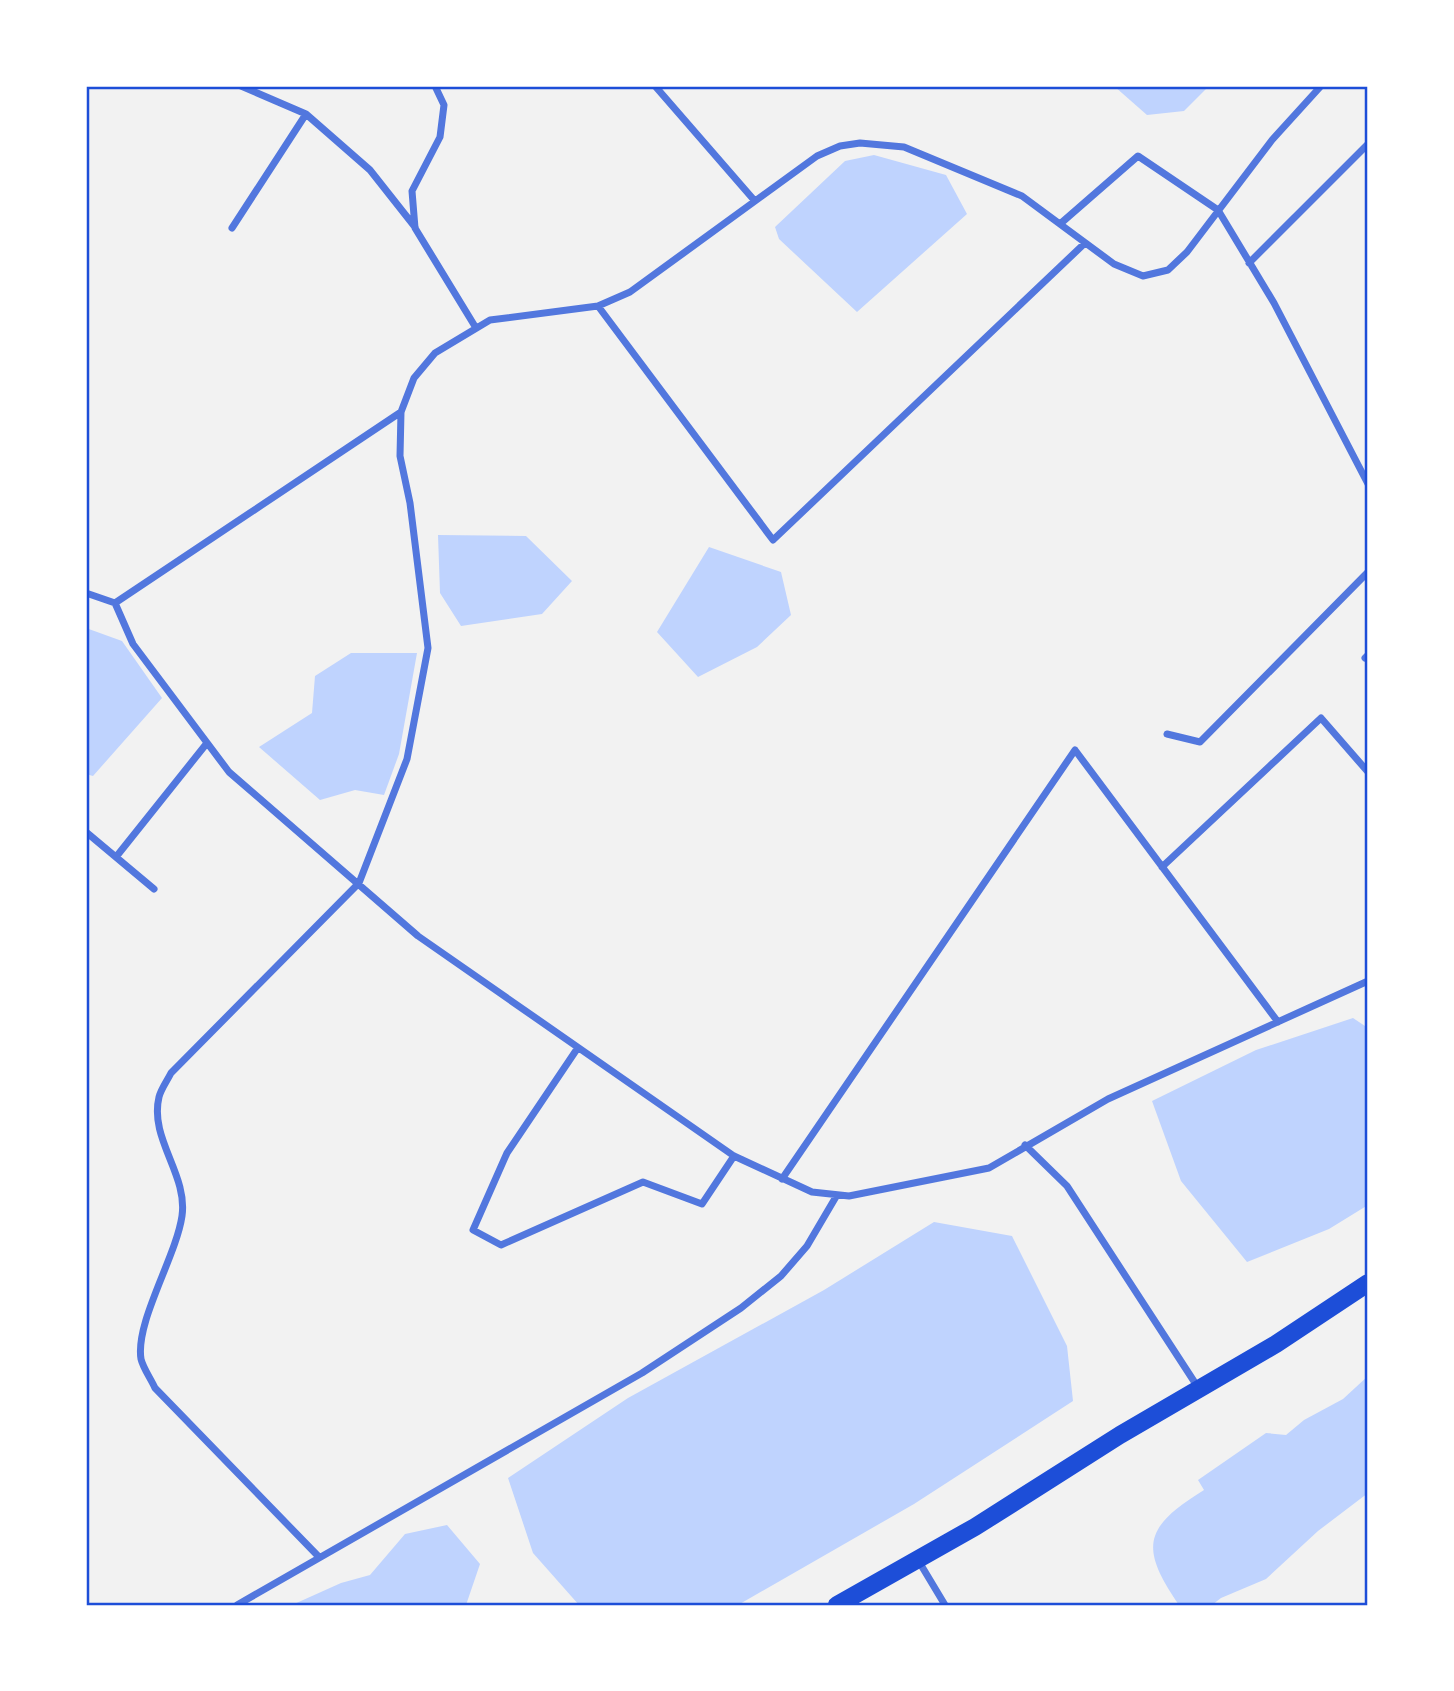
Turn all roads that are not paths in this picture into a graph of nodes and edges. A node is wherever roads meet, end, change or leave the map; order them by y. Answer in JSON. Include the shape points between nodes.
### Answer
{"nodes":[{"id":1,"x":242,"y":86,"type":"edge"},
{"id":2,"x":435,"y":86,"type":"edge"},
{"id":3,"x":655,"y":86,"type":"edge"},
{"id":4,"x":1321,"y":86,"type":"edge"},
{"id":5,"x":306,"y":114,"type":"junction"},
{"id":6,"x":1368,"y":144,"type":"edge"},
{"id":7,"x":754,"y":200,"type":"junction"},
{"id":8,"x":1218,"y":210,"type":"junction"},
{"id":9,"x":1060,"y":224,"type":"junction"},
{"id":10,"x":415,"y":228,"type":"junction"},
{"id":11,"x":232,"y":229,"type":"dead end"},
{"id":12,"x":1085,"y":243,"type":"junction"},
{"id":13,"x":1249,"y":263,"type":"junction"},
{"id":14,"x":598,"y":306,"type":"junction"},
{"id":15,"x":476,"y":328,"type":"junction"},
{"id":16,"x":401,"y":412,"type":"junction"},
{"id":17,"x":1368,"y":484,"type":"edge"},
{"id":18,"x":1368,"y":572,"type":"edge"},
{"id":19,"x":86,"y":593,"type":"edge"},
{"id":20,"x":115,"y":603,"type":"junction"},
{"id":21,"x":1167,"y":734,"type":"dead end"},
{"id":22,"x":207,"y":743,"type":"junction"},
{"id":23,"x":1368,"y":772,"type":"edge"},
{"id":24,"x":86,"y":832,"type":"edge"},
{"id":25,"x":116,"y":857,"type":"junction"},
{"id":26,"x":1162,"y":867,"type":"junction"},
{"id":27,"x":359,"y":883,"type":"junction"},
{"id":28,"x":154,"y":889,"type":"dead end"},
{"id":29,"x":1368,"y":981,"type":"edge"},
{"id":30,"x":1278,"y":1022,"type":"junction"},
{"id":31,"x":577,"y":1049,"type":"junction"},
{"id":32,"x":1025,"y":1145,"type":"junction"},
{"id":33,"x":734,"y":1156,"type":"junction"},
{"id":34,"x":782,"y":1179,"type":"junction"},
{"id":35,"x":837,"y":1195,"type":"junction"},
{"id":36,"x":1368,"y":1283,"type":"edge"},
{"id":37,"x":1200,"y":1390,"type":"junction"},
{"id":38,"x":319,"y":1557,"type":"junction"},
{"id":39,"x":917,"y":1559,"type":"junction"},
{"id":40,"x":248,"y":1597,"type":"junction"},
{"id":41,"x":237,"y":1605,"type":"edge"},
{"id":42,"x":252,"y":1605,"type":"edge"},
{"id":43,"x":837,"y":1605,"type":"edge"},
{"id":44,"x":945,"y":1605,"type":"edge"}],
"edges":[{"from":1,"to":5,"type":"street"},
{"from":2,"to":10,"type":"street","via":[[444,105],[440,137],[412,191]]},
{"from":3,"to":7,"type":"street"},
{"from":4,"to":8,"type":"street"},
{"from":5,"to":10,"type":"street","via":[[370,170]]},
{"from":5,"to":11,"type":"street"},
{"from":6,"to":13,"type":"street"},
{"from":7,"to":9,"type":"street","via":[[817,156],[860,143],[904,147],[939,160],[1022,196]]},
{"from":7,"to":14,"type":"street","via":[[630,292]]},
{"from":8,"to":9,"type":"street","via":[[1138,156]]},
{"from":8,"to":12,"type":"street","via":[[1168,270],[1143,276],[1114,264]]},
{"from":8,"to":13,"type":"street"},
{"from":9,"to":12,"type":"street"},
{"from":10,"to":15,"type":"street"},
{"from":12,"to":14,"type":"street","via":[[773,540]]},
{"from":13,"to":17,"type":"street"},
{"from":14,"to":15,"type":"street","via":[[489,320]]},
{"from":15,"to":16,"type":"street","via":[[435,353],[414,379]]},
{"from":16,"to":20,"type":"street"},
{"from":16,"to":27,"type":"street","via":[[400,456],[428,648],[407,760]]},
{"from":18,"to":21,"type":"street","via":[[1200,742]]},
{"from":19,"to":20,"type":"street"},
{"from":20,"to":22,"type":"street","via":[[133,644]]},
{"from":22,"to":25,"type":"street"},
{"from":22,"to":27,"type":"street","via":[[229,772]]},
{"from":23,"to":26,"type":"street","via":[[1321,718]]},
{"from":24,"to":25,"type":"street"},
{"from":25,"to":28,"type":"street"},
{"from":26,"to":30,"type":"street"},
{"from":26,"to":34,"type":"street","via":[[1075,750]]},
{"from":27,"to":31,"type":"street","via":[[418,936]]},
{"from":27,"to":38,"type":"street","via":[[171,1073],[159,1097],[158,1123],[181,1188],[182,1214],[143,1332],[141,1360],[155,1388]]},
{"from":29,"to":30,"type":"street"},
{"from":30,"to":32,"type":"street","via":[[1108,1099]]},
{"from":31,"to":33,"type":"street"},
{"from":31,"to":33,"type":"street","via":[[507,1153],[473,1230],[501,1245],[643,1182],[702,1204]]},
{"from":32,"to":35,"type":"street","via":[[989,1168]]},
{"from":32,"to":37,"type":"street","via":[[1067,1186]]},
{"from":33,"to":34,"type":"street"},
{"from":34,"to":35,"type":"street","via":[[812,1192]]},
{"from":35,"to":38,"type":"street","via":[[807,1246],[781,1276],[741,1308],[642,1373]]},
{"from":36,"to":37,"type":"main road"},
{"from":37,"to":39,"type":"main road"},
{"from":38,"to":40,"type":"street"},
{"from":39,"to":43,"type":"main road"},
{"from":39,"to":44,"type":"street"},
{"from":40,"to":41,"type":"street"},
{"from":40,"to":42,"type":"street"}]}
